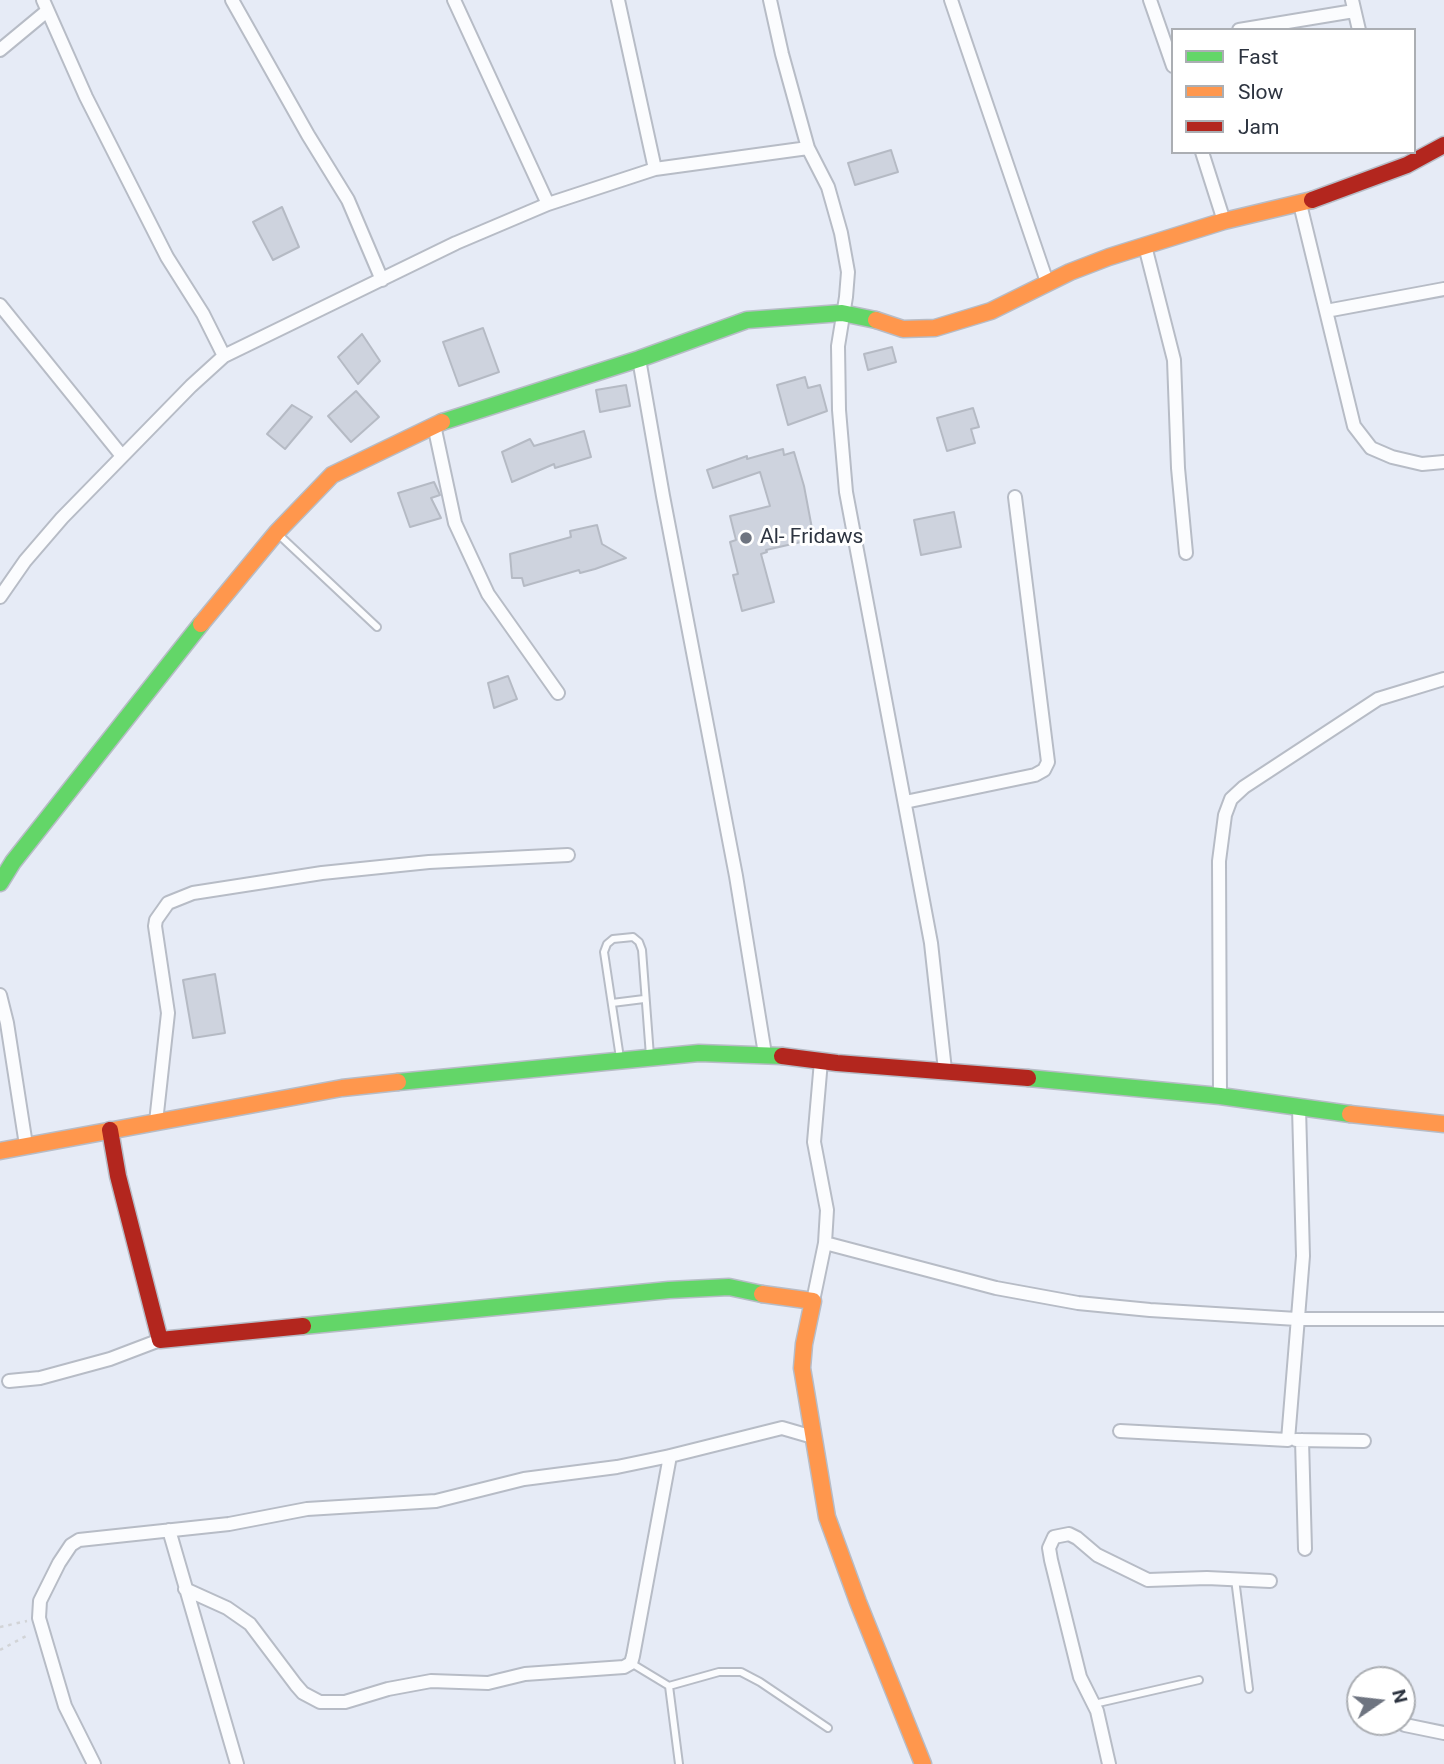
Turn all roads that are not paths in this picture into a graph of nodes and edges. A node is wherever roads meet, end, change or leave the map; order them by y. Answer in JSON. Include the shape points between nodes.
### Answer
{"nodes":[{"id":1,"x":232,"y":0,"type":"edge"},
{"id":2,"x":454,"y":0,"type":"edge"},
{"id":3,"x":618,"y":0,"type":"edge"},
{"id":4,"x":770,"y":0,"type":"edge"},
{"id":5,"x":951,"y":0,"type":"edge"},
{"id":6,"x":1150,"y":0,"type":"edge"},
{"id":7,"x":45,"y":5,"type":"edge"},
{"id":8,"x":1353,"y":6,"type":"edge"},
{"id":9,"x":1248,"y":28,"type":"edge"},
{"id":10,"x":1358,"y":28,"type":"edge"},
{"id":11,"x":1170,"y":49,"type":"edge"},
{"id":12,"x":0,"y":50,"type":"edge"},
{"id":13,"x":1444,"y":145,"type":"edge"},
{"id":14,"x":808,"y":148,"type":"junction"},
{"id":15,"x":1203,"y":154,"type":"edge"},
{"id":16,"x":1405,"y":159,"type":"edge"},
{"id":17,"x":654,"y":169,"type":"junction"},
{"id":18,"x":548,"y":204,"type":"junction"},
{"id":19,"x":1300,"y":204,"type":"junction"},
{"id":20,"x":1224,"y":220,"type":"junction"},
{"id":21,"x":1145,"y":246,"type":"junction"},
{"id":22,"x":382,"y":280,"type":"junction"},
{"id":23,"x":1047,"y":282,"type":"junction"},
{"id":24,"x":1444,"y":289,"type":"edge"},
{"id":25,"x":0,"y":305,"type":"edge"},
{"id":26,"x":1326,"y":311,"type":"junction"},
{"id":27,"x":842,"y":313,"type":"junction"},
{"id":28,"x":224,"y":356,"type":"junction"},
{"id":29,"x":639,"y":359,"type":"junction"},
{"id":30,"x":434,"y":425,"type":"junction"},
{"id":31,"x":122,"y":456,"type":"junction"},
{"id":32,"x":1444,"y":462,"type":"edge"},
{"id":33,"x":1014,"y":497,"type":"dead end"},
{"id":34,"x":277,"y":532,"type":"junction"},
{"id":35,"x":1186,"y":554,"type":"dead end"},
{"id":36,"x":0,"y":597,"type":"edge"},
{"id":37,"x":377,"y":627,"type":"dead end"},
{"id":38,"x":1444,"y":679,"type":"edge"},
{"id":39,"x":558,"y":693,"type":"dead end"},
{"id":40,"x":905,"y":802,"type":"junction"},
{"id":41,"x":568,"y":855,"type":"dead end"},
{"id":42,"x":0,"y":883,"type":"edge"},
{"id":43,"x":0,"y":995,"type":"edge"},
{"id":44,"x":645,"y":999,"type":"junction"},
{"id":45,"x":612,"y":1003,"type":"junction"},
{"id":46,"x":765,"y":1054,"type":"junction"},
{"id":47,"x":650,"y":1057,"type":"junction"},
{"id":48,"x":620,"y":1060,"type":"junction"},
{"id":49,"x":821,"y":1061,"type":"junction"},
{"id":50,"x":945,"y":1070,"type":"junction"},
{"id":51,"x":1220,"y":1096,"type":"junction"},
{"id":52,"x":1299,"y":1108,"type":"junction"},
{"id":53,"x":156,"y":1122,"type":"junction"},
{"id":54,"x":1444,"y":1124,"type":"edge"},
{"id":55,"x":110,"y":1130,"type":"junction"},
{"id":56,"x":26,"y":1145,"type":"junction"},
{"id":57,"x":0,"y":1151,"type":"edge"},
{"id":58,"x":825,"y":1243,"type":"junction"},
{"id":59,"x":813,"y":1301,"type":"junction"},
{"id":60,"x":1297,"y":1318,"type":"junction"},
{"id":61,"x":1444,"y":1319,"type":"edge"},
{"id":62,"x":160,"y":1340,"type":"junction"},
{"id":63,"x":9,"y":1381,"type":"dead end"},
{"id":64,"x":1120,"y":1431,"type":"dead end"},
{"id":65,"x":813,"y":1437,"type":"junction"},
{"id":66,"x":1288,"y":1440,"type":"junction"},
{"id":67,"x":1302,"y":1440,"type":"junction"},
{"id":68,"x":1364,"y":1441,"type":"dead end"},
{"id":69,"x":670,"y":1456,"type":"junction"},
{"id":70,"x":169,"y":1530,"type":"junction"},
{"id":71,"x":1305,"y":1549,"type":"dead end"},
{"id":72,"x":1235,"y":1579,"type":"junction"},
{"id":73,"x":1270,"y":1581,"type":"dead end"},
{"id":74,"x":185,"y":1589,"type":"junction"},
{"id":75,"x":631,"y":1663,"type":"junction"},
{"id":76,"x":1199,"y":1680,"type":"dead end"},
{"id":77,"x":669,"y":1686,"type":"junction"},
{"id":78,"x":1249,"y":1689,"type":"dead end"},
{"id":79,"x":1094,"y":1704,"type":"junction"},
{"id":80,"x":1416,"y":1727,"type":"edge"},
{"id":81,"x":828,"y":1728,"type":"dead end"},
{"id":82,"x":1444,"y":1733,"type":"edge"},
{"id":83,"x":94,"y":1764,"type":"edge"},
{"id":84,"x":237,"y":1764,"type":"edge"},
{"id":85,"x":679,"y":1764,"type":"edge"},
{"id":86,"x":923,"y":1764,"type":"edge"},
{"id":87,"x":1109,"y":1764,"type":"edge"}],
"edges":[{"from":1,"to":22,"type":"street","via":[[348,200]]},
{"from":2,"to":18,"type":"street"},
{"from":3,"to":17,"type":"street"},
{"from":4,"to":14,"type":"street"},
{"from":5,"to":23,"type":"street"},
{"from":6,"to":11,"type":"street"},
{"from":7,"to":12,"type":"street"},
{"from":7,"to":28,"type":"street","via":[[167,257]]},
{"from":8,"to":9,"type":"street"},
{"from":8,"to":10,"type":"street"},
{"from":13,"to":16,"type":"street"},
{"from":14,"to":17,"type":"street"},
{"from":14,"to":27,"type":"street","via":[[828,187],[841,233],[848,272]]},
{"from":15,"to":20,"type":"street"},
{"from":16,"to":19,"type":"street"},
{"from":17,"to":18,"type":"street"},
{"from":18,"to":22,"type":"street"},
{"from":19,"to":20,"type":"street"},
{"from":19,"to":26,"type":"street"},
{"from":20,"to":21,"type":"street"},
{"from":21,"to":23,"type":"street"},
{"from":21,"to":35,"type":"street","via":[[1174,360]]},
{"from":22,"to":28,"type":"street"},
{"from":23,"to":27,"type":"street","via":[[991,311],[936,328],[903,329]]},
{"from":24,"to":26,"type":"street"},
{"from":25,"to":31,"type":"street"},
{"from":26,"to":32,"type":"street","via":[[1354,426],[1371,448],[1422,464]]},
{"from":27,"to":29,"type":"street","via":[[747,320]]},
{"from":27,"to":40,"type":"street","via":[[839,410],[846,492]]},
{"from":28,"to":31,"type":"street"},
{"from":29,"to":30,"type":"street"},
{"from":29,"to":46,"type":"street"},
{"from":30,"to":34,"type":"street","via":[[332,475]]},
{"from":30,"to":39,"type":"street","via":[[455,523],[488,594]]},
{"from":31,"to":36,"type":"street","via":[[62,518]]},
{"from":33,"to":40,"type":"street","via":[[1048,762],[1035,775]]},
{"from":34,"to":37,"type":"lane"},
{"from":34,"to":42,"type":"street","via":[[157,677]]},
{"from":38,"to":51,"type":"street","via":[[1378,699],[1231,799],[1219,861]]},
{"from":40,"to":50,"type":"street","via":[[934,967]]},
{"from":41,"to":53,"type":"street","via":[[321,873],[193,893],[168,903],[155,926],[168,1013]]},
{"from":43,"to":56,"type":"street"},
{"from":44,"to":45,"type":"lane"},
{"from":44,"to":45,"type":"lane","via":[[639,942],[632,937],[613,939],[604,952]]},
{"from":44,"to":47,"type":"lane"},
{"from":45,"to":48,"type":"lane"},
{"from":46,"to":47,"type":"street","via":[[699,1052]]},
{"from":46,"to":49,"type":"street"},
{"from":47,"to":48,"type":"street"},
{"from":48,"to":53,"type":"street","via":[[342,1088]]},
{"from":49,"to":50,"type":"street"},
{"from":49,"to":58,"type":"street","via":[[814,1142],[827,1210]]},
{"from":50,"to":51,"type":"street"},
{"from":51,"to":52,"type":"street"},
{"from":52,"to":54,"type":"street"},
{"from":52,"to":60,"type":"street","via":[[1303,1256]]},
{"from":53,"to":55,"type":"street"},
{"from":55,"to":56,"type":"street"},
{"from":55,"to":62,"type":"street"},
{"from":56,"to":57,"type":"street"},
{"from":58,"to":59,"type":"street"},
{"from":58,"to":60,"type":"street","via":[[996,1288],[1078,1303]]},
{"from":59,"to":62,"type":"street","via":[[729,1287],[669,1290]]},
{"from":59,"to":65,"type":"street","via":[[802,1368]]},
{"from":60,"to":61,"type":"street"},
{"from":60,"to":66,"type":"street"},
{"from":62,"to":63,"type":"street","via":[[110,1359],[40,1378]]},
{"from":64,"to":66,"type":"street"},
{"from":65,"to":69,"type":"street","via":[[782,1428]]},
{"from":65,"to":86,"type":"street","via":[[831,1533]]},
{"from":66,"to":67,"type":"street"},
{"from":67,"to":68,"type":"street"},
{"from":67,"to":71,"type":"street"},
{"from":69,"to":70,"type":"street","via":[[524,1479],[436,1502],[307,1509]]},
{"from":69,"to":75,"type":"street"},
{"from":70,"to":74,"type":"street"},
{"from":70,"to":83,"type":"street","via":[[79,1540],[59,1563],[40,1601],[39,1623],[65,1706]]},
{"from":72,"to":73,"type":"street"},
{"from":72,"to":78,"type":"lane"},
{"from":72,"to":79,"type":"street","via":[[1148,1580],[1097,1555],[1069,1534],[1054,1537],[1049,1548],[1051,1560],[1080,1677]]},
{"from":74,"to":75,"type":"street","via":[[250,1624],[303,1693],[320,1702],[345,1702],[431,1681],[488,1683],[525,1674],[617,1668]]},
{"from":74,"to":84,"type":"street"},
{"from":75,"to":77,"type":"lane"},
{"from":76,"to":79,"type":"lane"},
{"from":77,"to":81,"type":"lane","via":[[719,1672],[741,1672]]},
{"from":77,"to":85,"type":"lane"},
{"from":79,"to":87,"type":"street"},
{"from":80,"to":82,"type":"street"}]}
